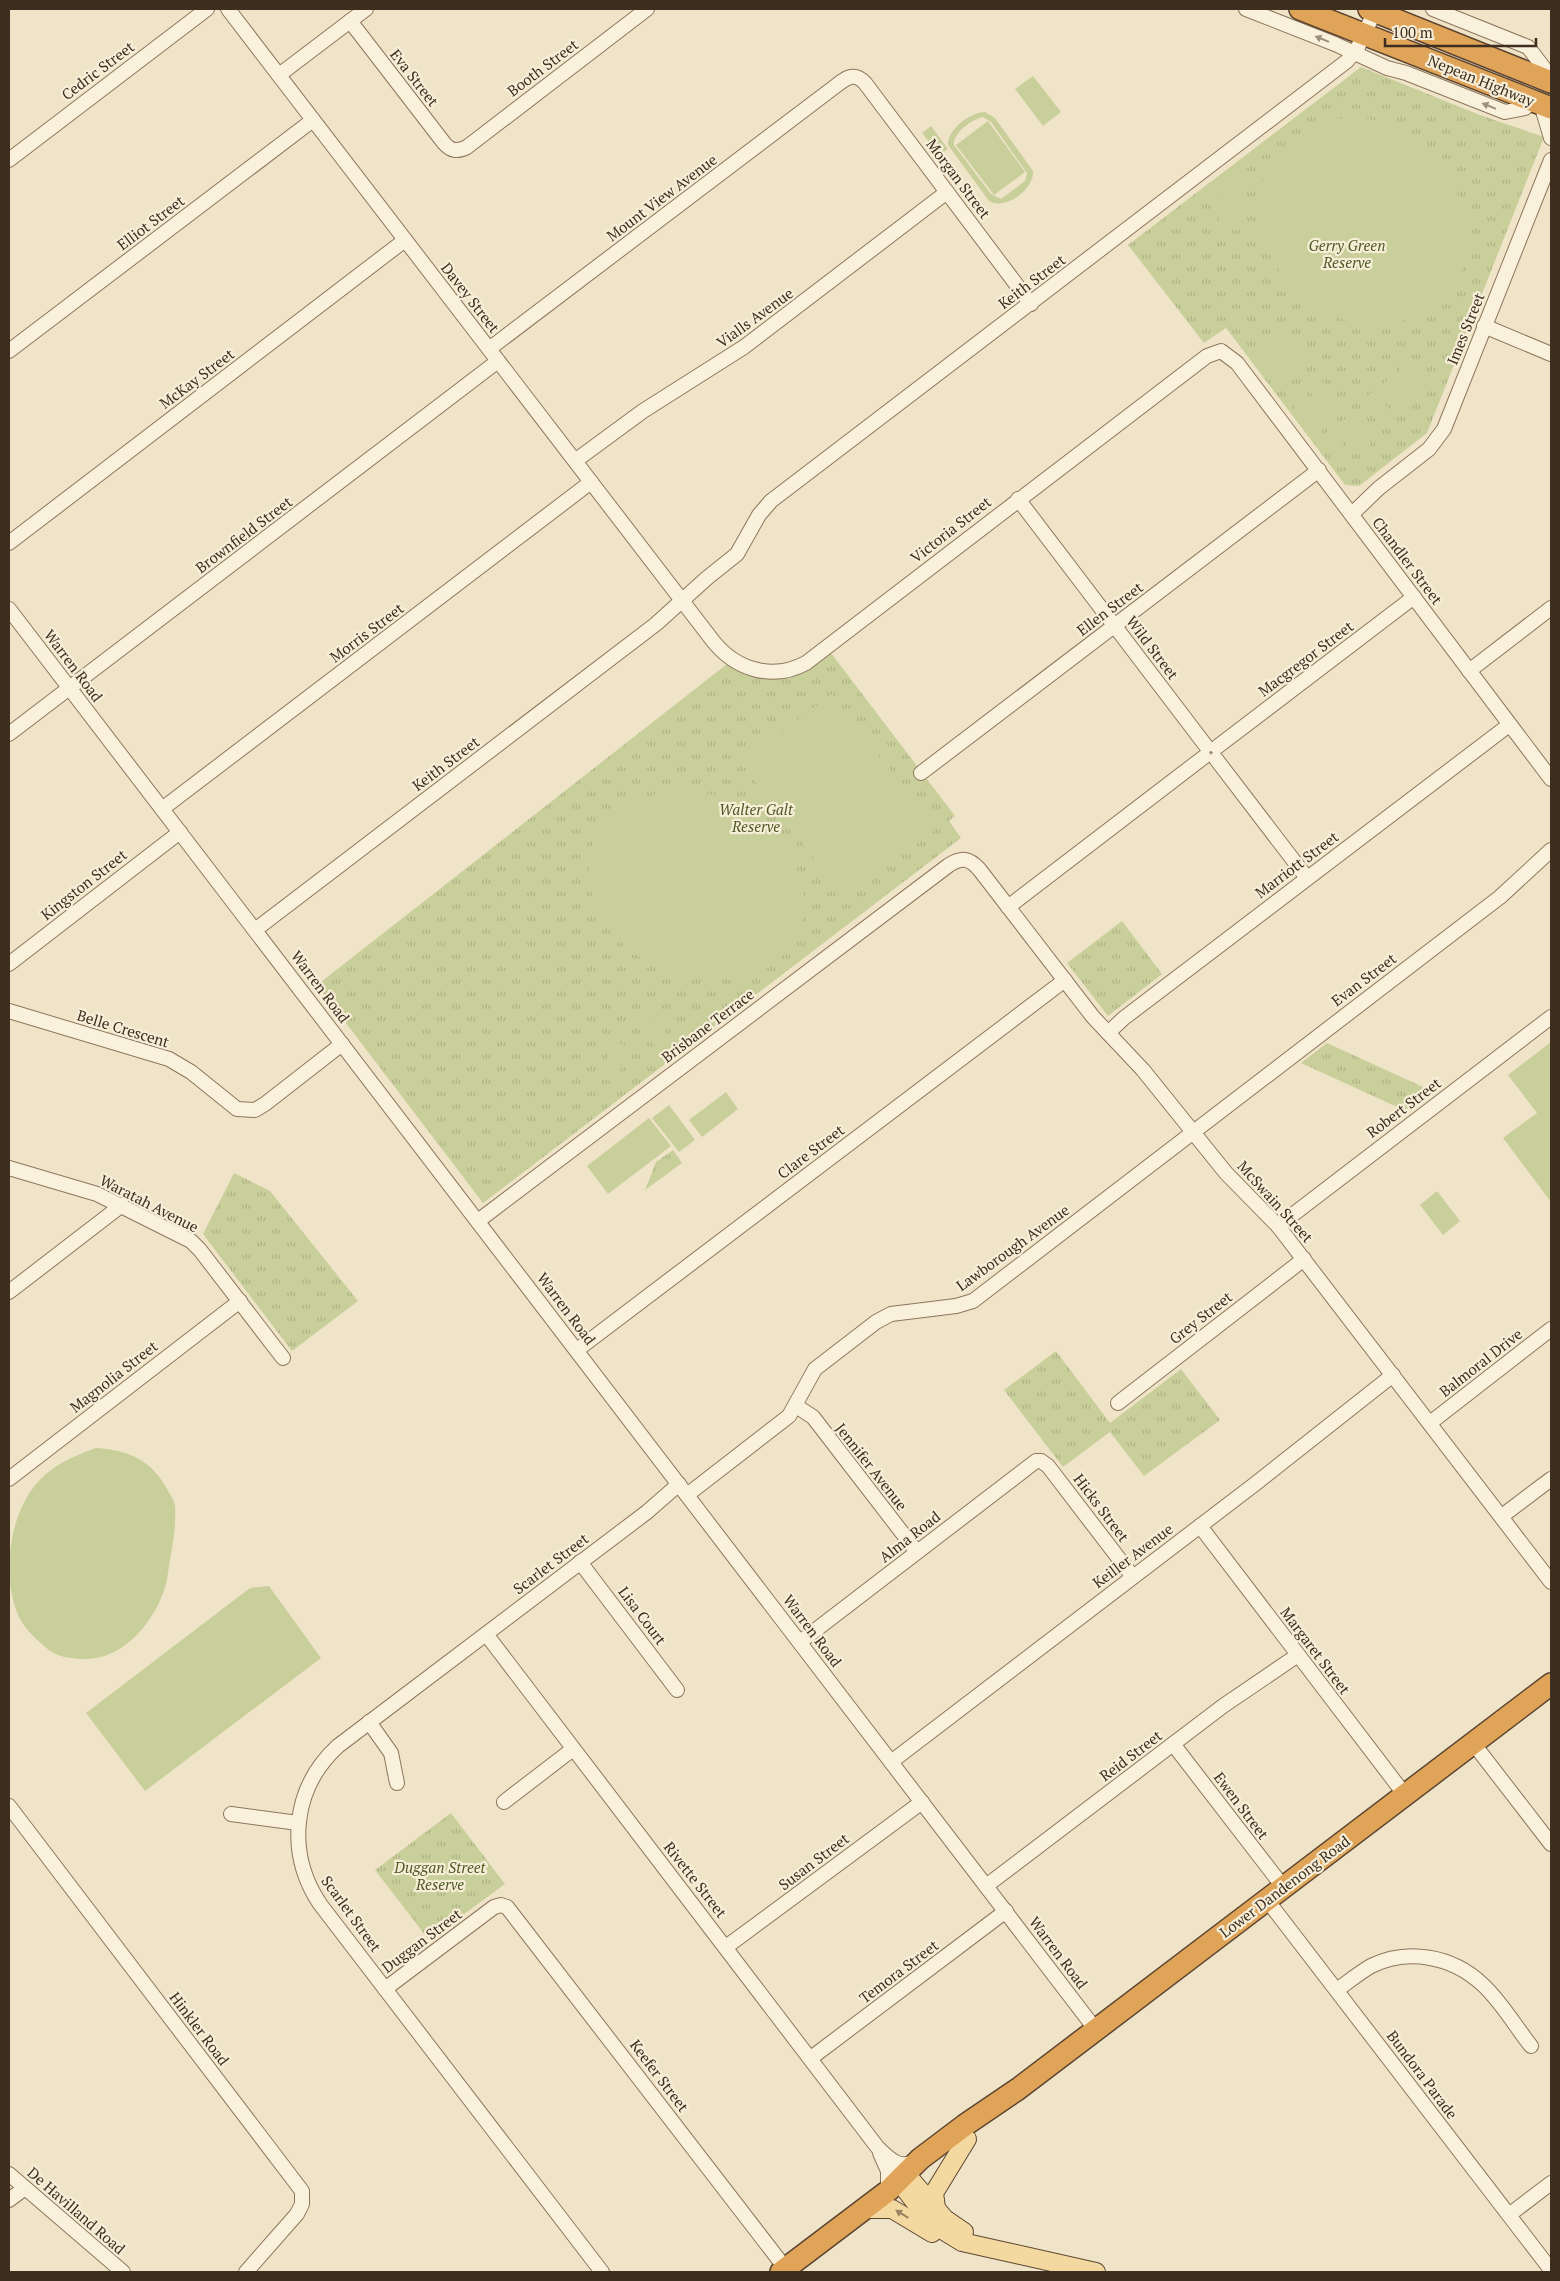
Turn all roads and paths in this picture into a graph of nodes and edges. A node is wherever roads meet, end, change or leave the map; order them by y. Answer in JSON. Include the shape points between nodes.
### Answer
{"nodes":[{"id":1,"x":207,"y":9,"type":"edge"},
{"id":2,"x":228,"y":9,"type":"edge"},
{"id":3,"x":366,"y":9,"type":"edge"},
{"id":4,"x":647,"y":9,"type":"edge"},
{"id":5,"x":1246,"y":9,"type":"edge"},
{"id":6,"x":1300,"y":9,"type":"edge"},
{"id":7,"x":1434,"y":9,"type":"edge"},
{"id":8,"x":1372,"y":10,"type":"edge"},
{"id":9,"x":350,"y":21,"type":"junction"},
{"id":10,"x":1364,"y":34,"type":"junction"},
{"id":11,"x":1354,"y":53,"type":"junction"},
{"id":12,"x":279,"y":75,"type":"junction"},
{"id":13,"x":856,"y":76,"type":"joint"},
{"id":14,"x":1548,"y":80,"type":"edge"},
{"id":15,"x":1542,"y":105,"type":"edge"},
{"id":16,"x":313,"y":120,"type":"junction"},
{"id":17,"x":1551,"y":138,"type":"edge"},
{"id":18,"x":457,"y":150,"type":"joint"},
{"id":19,"x":9,"y":160,"type":"edge"},
{"id":20,"x":1551,"y":160,"type":"edge"},
{"id":21,"x":948,"y":192,"type":"junction"},
{"id":22,"x":405,"y":240,"type":"junction"},
{"id":23,"x":1031,"y":304,"type":"junction"},
{"id":24,"x":1484,"y":326,"type":"junction"},
{"id":25,"x":489,"y":349,"type":"junction"},
{"id":26,"x":9,"y":351,"type":"edge"},
{"id":27,"x":1551,"y":354,"type":"edge"},
{"id":28,"x":498,"y":361,"type":"junction"},
{"id":29,"x":1236,"y":363,"type":"joint"},
{"id":30,"x":575,"y":462,"type":"junction"},
{"id":31,"x":1319,"y":470,"type":"junction"},
{"id":32,"x":591,"y":482,"type":"junction"},
{"id":33,"x":1018,"y":499,"type":"junction"},
{"id":34,"x":1348,"y":510,"type":"junction"},
{"id":35,"x":9,"y":543,"type":"edge"},
{"id":36,"x":1414,"y":597,"type":"junction"},
{"id":37,"x":682,"y":601,"type":"junction"},
{"id":38,"x":1551,"y":608,"type":"edge"},
{"id":39,"x":9,"y":609,"type":"edge"},
{"id":40,"x":1115,"y":626,"type":"junction"},
{"id":41,"x":1469,"y":671,"type":"junction"},
{"id":42,"x":69,"y":688,"type":"junction"},
{"id":43,"x":1509,"y":725,"type":"junction"},
{"id":44,"x":9,"y":734,"type":"edge"},
{"id":45,"x":1211,"y":752,"type":"junction"},
{"id":46,"x":921,"y":773,"type":"dead end"},
{"id":47,"x":1551,"y":779,"type":"edge"},
{"id":48,"x":162,"y":809,"type":"junction"},
{"id":49,"x":180,"y":832,"type":"junction"},
{"id":50,"x":1551,"y":850,"type":"edge"},
{"id":51,"x":960,"y":859,"type":"joint"},
{"id":52,"x":1307,"y":878,"type":"junction"},
{"id":53,"x":1008,"y":907,"type":"junction"},
{"id":54,"x":255,"y":930,"type":"junction"},
{"id":55,"x":9,"y":964,"type":"edge"},
{"id":56,"x":1065,"y":980,"type":"junction"},
{"id":57,"x":9,"y":1011,"type":"edge"},
{"id":58,"x":1551,"y":1017,"type":"edge"},
{"id":59,"x":1108,"y":1034,"type":"junction"},
{"id":60,"x":342,"y":1044,"type":"junction"},
{"id":61,"x":1192,"y":1132,"type":"junction"},
{"id":62,"x":9,"y":1168,"type":"edge"},
{"id":63,"x":122,"y":1205,"type":"junction"},
{"id":64,"x":478,"y":1221,"type":"junction"},
{"id":65,"x":1278,"y":1226,"type":"junction"},
{"id":66,"x":1304,"y":1259,"type":"junction"},
{"id":67,"x":9,"y":1292,"type":"edge"},
{"id":68,"x":240,"y":1301,"type":"junction"},
{"id":69,"x":1551,"y":1329,"type":"edge"},
{"id":70,"x":577,"y":1350,"type":"junction"},
{"id":71,"x":284,"y":1358,"type":"dead end"},
{"id":72,"x":1393,"y":1375,"type":"junction"},
{"id":73,"x":1118,"y":1403,"type":"dead end"},
{"id":74,"x":796,"y":1406,"type":"junction"},
{"id":75,"x":1430,"y":1423,"type":"junction"},
{"id":76,"x":1041,"y":1461,"type":"joint"},
{"id":77,"x":1551,"y":1478,"type":"edge"},
{"id":78,"x":9,"y":1479,"type":"edge"},
{"id":79,"x":683,"y":1489,"type":"junction"},
{"id":80,"x":1502,"y":1516,"type":"junction"},
{"id":81,"x":1200,"y":1526,"type":"junction"},
{"id":82,"x":916,"y":1552,"type":"junction"},
{"id":83,"x":580,"y":1562,"type":"junction"},
{"id":84,"x":1133,"y":1577,"type":"junction"},
{"id":85,"x":1551,"y":1582,"type":"edge"},
{"id":86,"x":486,"y":1634,"type":"junction"},
{"id":87,"x":800,"y":1642,"type":"junction"},
{"id":88,"x":1298,"y":1655,"type":"junction"},
{"id":89,"x":1551,"y":1684,"type":"edge"},
{"id":90,"x":677,"y":1690,"type":"dead end"},
{"id":91,"x":369,"y":1722,"type":"junction"},
{"id":92,"x":1474,"y":1743,"type":"junction"},
{"id":93,"x":1173,"y":1744,"type":"junction"},
{"id":94,"x":574,"y":1750,"type":"junction"},
{"id":95,"x":891,"y":1762,"type":"junction"},
{"id":96,"x":397,"y":1783,"type":"dead end"},
{"id":97,"x":1405,"y":1795,"type":"junction"},
{"id":98,"x":504,"y":1802,"type":"dead end"},
{"id":99,"x":922,"y":1802,"type":"junction"},
{"id":100,"x":9,"y":1806,"type":"edge"},
{"id":101,"x":231,"y":1814,"type":"dead end"},
{"id":102,"x":298,"y":1823,"type":"junction"},
{"id":103,"x":1551,"y":1844,"type":"edge"},
{"id":104,"x":986,"y":1886,"type":"junction"},
{"id":105,"x":1275,"y":1894,"type":"junction"},
{"id":106,"x":504,"y":1905,"type":"joint"},
{"id":107,"x":1006,"y":1911,"type":"junction"},
{"id":108,"x":726,"y":1947,"type":"junction"},
{"id":109,"x":385,"y":1989,"type":"junction"},
{"id":110,"x":1337,"y":1990,"type":"junction"},
{"id":111,"x":1096,"y":2030,"type":"junction"},
{"id":112,"x":1531,"y":2046,"type":"dead end"},
{"id":113,"x":811,"y":2058,"type":"junction"},
{"id":114,"x":1018,"y":2090,"type":"junction"},
{"id":115,"x":967,"y":2139,"type":"junction"},
{"id":116,"x":878,"y":2148,"type":"junction"},
{"id":117,"x":9,"y":2174,"type":"edge"},
{"id":118,"x":904,"y":2178,"type":"junction"},
{"id":119,"x":1551,"y":2183,"type":"edge"},
{"id":120,"x":25,"y":2188,"type":"junction"},
{"id":121,"x":9,"y":2200,"type":"edge"},
{"id":122,"x":865,"y":2208,"type":"junction"},
{"id":123,"x":936,"y":2208,"type":"junction"},
{"id":124,"x":1509,"y":2215,"type":"junction"},
{"id":125,"x":962,"y":2242,"type":"junction"},
{"id":126,"x":1001,"y":2250,"type":"junction"},
{"id":127,"x":1551,"y":2270,"type":"edge"},
{"id":128,"x":784,"y":2271,"type":"edge"},
{"id":129,"x":123,"y":2272,"type":"edge"},
{"id":130,"x":246,"y":2272,"type":"edge"},
{"id":131,"x":602,"y":2272,"type":"edge"},
{"id":132,"x":1096,"y":2272,"type":"edge"}],
"edges":[{"from":1,"to":19,"type":"street","name":"Cedric Street"},
{"from":2,"to":12,"type":"street","name":"Davey Street"},
{"from":3,"to":9,"type":"street"},
{"from":4,"to":18,"type":"street","name":"Booth Street","via":[[467,147]]},
{"from":11,"to":5,"type":"street","one_way":true},
{"from":6,"to":10,"type":"highway","name":"Nepean Highway"},
{"from":7,"to":14,"type":"street","via":[[1528,47],[1544,68]]},
{"from":8,"to":10,"type":"street","name":"Keith Street"},
{"from":8,"to":14,"type":"highway","name":"Nepean Highway"},
{"from":9,"to":12,"type":"street"},
{"from":9,"to":18,"type":"street","name":"Eva Street","via":[[444,143]]},
{"from":10,"to":11,"type":"street","name":"Keith Street"},
{"from":10,"to":15,"type":"highway","name":"Nepean Highway"},
{"from":15,"to":11,"type":"street","one_way":true,"via":[[1505,112]]},
{"from":11,"to":23,"type":"street","name":"Keith Street","via":[[1272,120]]},
{"from":12,"to":16,"type":"street","name":"Davey Street"},
{"from":13,"to":21,"type":"street","name":"Morgan Street","via":[[865,82]]},
{"from":13,"to":25,"type":"street","name":"Mount View Avenue","via":[[848,77],[837,85]]},
{"from":15,"to":17,"type":"street"},
{"from":16,"to":22,"type":"street","name":"Davey Street"},
{"from":16,"to":26,"type":"street","name":"Elliot Street"},
{"from":20,"to":24,"type":"street","name":"Imes Street"},
{"from":21,"to":23,"type":"street","name":"Morgan Street"},
{"from":21,"to":30,"type":"street","name":"Vialls Avenue","via":[[744,347],[643,411]]},
{"from":22,"to":25,"type":"street","name":"Davey Street"},
{"from":22,"to":35,"type":"street","name":"McKay Street"},
{"from":23,"to":37,"type":"street","name":"Keith Street","via":[[771,501],[759,515],[741,550]]},
{"from":24,"to":27,"type":"street"},
{"from":24,"to":34,"type":"street","name":"Imes Street","via":[[1438,439]]},
{"from":25,"to":28,"type":"street","name":"Davey Street"},
{"from":28,"to":30,"type":"street","name":"Davey Street"},
{"from":28,"to":42,"type":"street","name":"Brownfield Street"},
{"from":29,"to":31,"type":"street","name":"Chandler Street"},
{"from":29,"to":33,"type":"street","name":"Victoria Street","via":[[1221,351],[1207,356]]},
{"from":30,"to":32,"type":"street","name":"Davey Street"},
{"from":31,"to":34,"type":"street","name":"Chandler Street"},
{"from":31,"to":40,"type":"street","name":"Ellen Street"},
{"from":32,"to":37,"type":"street","name":"Davey Street"},
{"from":32,"to":48,"type":"street","name":"Morris Street"},
{"from":33,"to":37,"type":"street","name":"Victoria Street","via":[[795,668],[766,672],[740,664],[719,649]]},
{"from":33,"to":40,"type":"street","name":"Wild Street"},
{"from":34,"to":36,"type":"street","name":"Chandler Street"},
{"from":36,"to":41,"type":"street","name":"Chandler Street"},
{"from":36,"to":45,"type":"street","name":"Macgregor Street"},
{"from":37,"to":54,"type":"street","name":"Keith Street"},
{"from":38,"to":41,"type":"street"},
{"from":39,"to":42,"type":"street","name":"Warren Road"},
{"from":40,"to":45,"type":"street","name":"Wild Street"},
{"from":40,"to":46,"type":"street","name":"Ellen Street"},
{"from":41,"to":43,"type":"street","name":"Chandler Street"},
{"from":42,"to":44,"type":"street","name":"Brownfield Street"},
{"from":42,"to":48,"type":"street","name":"Warren Road"},
{"from":43,"to":47,"type":"street","name":"Chandler Street"},
{"from":43,"to":52,"type":"street","name":"Marriott Street"},
{"from":45,"to":52,"type":"street","name":"Wild Street"},
{"from":45,"to":53,"type":"street","name":"Macgregor Street"},
{"from":48,"to":49,"type":"street","name":"Warren Road"},
{"from":49,"to":54,"type":"street","name":"Warren Road"},
{"from":49,"to":55,"type":"street","name":"Kingston Street"},
{"from":50,"to":61,"type":"street","name":"Evan Street","via":[[1500,896]]},
{"from":51,"to":53,"type":"street","name":"McSwain Street","via":[[974,864]]},
{"from":51,"to":64,"type":"street","name":"Brisbane Terrace"},
{"from":52,"to":59,"type":"street","name":"Marriott Street","via":[[1124,1018]]},
{"from":53,"to":56,"type":"street","name":"McSwain Street"},
{"from":54,"to":60,"type":"street","name":"Warren Road"},
{"from":56,"to":59,"type":"street","name":"McSwain Street"},
{"from":56,"to":70,"type":"street","name":"Clare Street"},
{"from":57,"to":60,"type":"street","name":"Belle Crescent","via":[[169,1060],[244,1111],[266,1104]]},
{"from":58,"to":65,"type":"street","name":"Robert Street"},
{"from":59,"to":61,"type":"street","name":"McSwain Street","via":[[1143,1070]]},
{"from":60,"to":64,"type":"street","name":"Warren Road"},
{"from":61,"to":65,"type":"street","name":"McSwain Street","via":[[1226,1173]]},
{"from":61,"to":74,"type":"street","name":"Lawborough Avenue","via":[[973,1301],[891,1314],[876,1322],[815,1369]]},
{"from":62,"to":63,"type":"street","name":"Waratah Avenue","via":[[97,1194]]},
{"from":63,"to":67,"type":"street"},
{"from":63,"to":68,"type":"street","name":"Waratah Avenue","via":[[191,1241]]},
{"from":64,"to":70,"type":"street","name":"Warren Road"},
{"from":65,"to":66,"type":"street","name":"McSwain Street"},
{"from":66,"to":72,"type":"street","name":"McSwain Street"},
{"from":66,"to":73,"type":"street","name":"Grey Street"},
{"from":68,"to":71,"type":"street","name":"Waratah Avenue"},
{"from":68,"to":78,"type":"street","name":"Magnolia Street"},
{"from":69,"to":75,"type":"street","name":"Balmoral Drive"},
{"from":70,"to":79,"type":"street","name":"Warren Road"},
{"from":72,"to":75,"type":"street","name":"McSwain Street"},
{"from":72,"to":81,"type":"street","name":"Keiller Avenue"},
{"from":74,"to":79,"type":"street","name":"Lawborough Avenue","via":[[783,1421]]},
{"from":74,"to":82,"type":"street","name":"Jennifer Avenue","via":[[813,1417]]},
{"from":75,"to":80,"type":"street","name":"McSwain Street"},
{"from":76,"to":82,"type":"street","name":"Alma Road","via":[[1029,1464]]},
{"from":76,"to":84,"type":"street","name":"Hicks Street"},
{"from":77,"to":80,"type":"street"},
{"from":79,"to":83,"type":"street","name":"Scarlet Street","via":[[646,1512]]},
{"from":79,"to":87,"type":"street","name":"Warren Road"},
{"from":80,"to":85,"type":"street","name":"McSwain Street"},
{"from":81,"to":84,"type":"street","name":"Keiller Avenue"},
{"from":81,"to":88,"type":"street","name":"Margaret Street"},
{"from":82,"to":87,"type":"street","name":"Alma Road"},
{"from":83,"to":86,"type":"street","name":"Scarlet Street"},
{"from":83,"to":90,"type":"street","name":"Lisa Court"},
{"from":84,"to":95,"type":"street","name":"Keiller Avenue"},
{"from":86,"to":91,"type":"street","name":"Scarlet Street"},
{"from":86,"to":94,"type":"street","name":"Rivette Street"},
{"from":87,"to":95,"type":"street","name":"Warren Road"},
{"from":88,"to":93,"type":"street","name":"Reid Street"},
{"from":88,"to":97,"type":"street","name":"Margaret Street"},
{"from":89,"to":92,"type":"highway","name":"Lower Dandenong Road"},
{"from":91,"to":96,"type":"street","via":[[391,1753]]},
{"from":91,"to":102,"type":"street","name":"Scarlet Street","via":[[329,1754],[315,1772],[304,1796]]},
{"from":92,"to":97,"type":"highway","name":"Lower Dandenong Road"},
{"from":92,"to":103,"type":"street"},
{"from":93,"to":104,"type":"street","name":"Reid Street"},
{"from":93,"to":105,"type":"street","name":"Ewen Street"},
{"from":94,"to":98,"type":"street"},
{"from":94,"to":108,"type":"street","name":"Rivette Street"},
{"from":95,"to":99,"type":"street","name":"Warren Road"},
{"from":97,"to":105,"type":"highway","name":"Lower Dandenong Road"},
{"from":99,"to":104,"type":"street","name":"Warren Road"},
{"from":99,"to":108,"type":"street","name":"Susan Street"},
{"from":100,"to":130,"type":"street","name":"Hinkler Road","via":[[302,2191],[302,2204],[297,2214]]},
{"from":101,"to":102,"type":"street"},
{"from":102,"to":109,"type":"street","name":"Scarlet Street","via":[[298,1851],[310,1888]]},
{"from":104,"to":107,"type":"street","name":"Warren Road"},
{"from":105,"to":110,"type":"street","name":"Bundora Parade"},
{"from":105,"to":111,"type":"highway","name":"Lower Dandenong Road"},
{"from":106,"to":109,"type":"street","name":"Duggan Street","via":[[494,1907]]},
{"from":106,"to":128,"type":"street","name":"Keefer Street"},
{"from":107,"to":111,"type":"street","name":"Warren Road"},
{"from":107,"to":113,"type":"street","name":"Temora Street"},
{"from":108,"to":113,"type":"street","name":"Rivette Street"},
{"from":109,"to":131,"type":"street","name":"Scarlet Street"},
{"from":110,"to":112,"type":"street","via":[[1381,1962],[1416,1956],[1440,1960],[1465,1971],[1482,1984]]},
{"from":110,"to":124,"type":"street","name":"Bundora Parade"},
{"from":111,"to":114,"type":"highway","name":"Lower Dandenong Road"},
{"from":113,"to":116,"type":"street","name":"Rivette Street"},
{"from":114,"to":115,"type":"highway","name":"Lower Dandenong Road"},
{"from":114,"to":118,"type":"highway","name":"Lower Dandenong Road","via":[[965,2125]]},
{"from":115,"to":118,"type":"highway","name":"Lower Dandenong Road"},
{"from":115,"to":123,"type":"main road","via":[[934,2193]]},
{"from":116,"to":118,"type":"street","name":"Rivette Street","via":[[888,2171]]},
{"from":116,"to":118,"type":"street","name":"Rivette Street","via":[[897,2164],[907,2165]]},
{"from":117,"to":120,"type":"street","name":"De Havilland Road"},
{"from":118,"to":122,"type":"highway","name":"Lower Dandenong Road"},
{"from":118,"to":123,"type":"main road"},
{"from":118,"to":125,"type":"main road","via":[[931,2223]]},
{"from":119,"to":124,"type":"street"},
{"from":120,"to":121,"type":"street"},
{"from":120,"to":129,"type":"street","name":"De Havilland Road"},
{"from":125,"to":122,"type":"main road","one_way":true,"via":[[932,2234],[892,2209]]},
{"from":122,"to":128,"type":"highway","name":"Lower Dandenong Road"},
{"from":123,"to":126,"type":"main road","via":[[954,2226]]},
{"from":124,"to":127,"type":"street","name":"Bundora Parade"},
{"from":125,"to":126,"type":"main road"},
{"from":126,"to":132,"type":"main road"}]}
